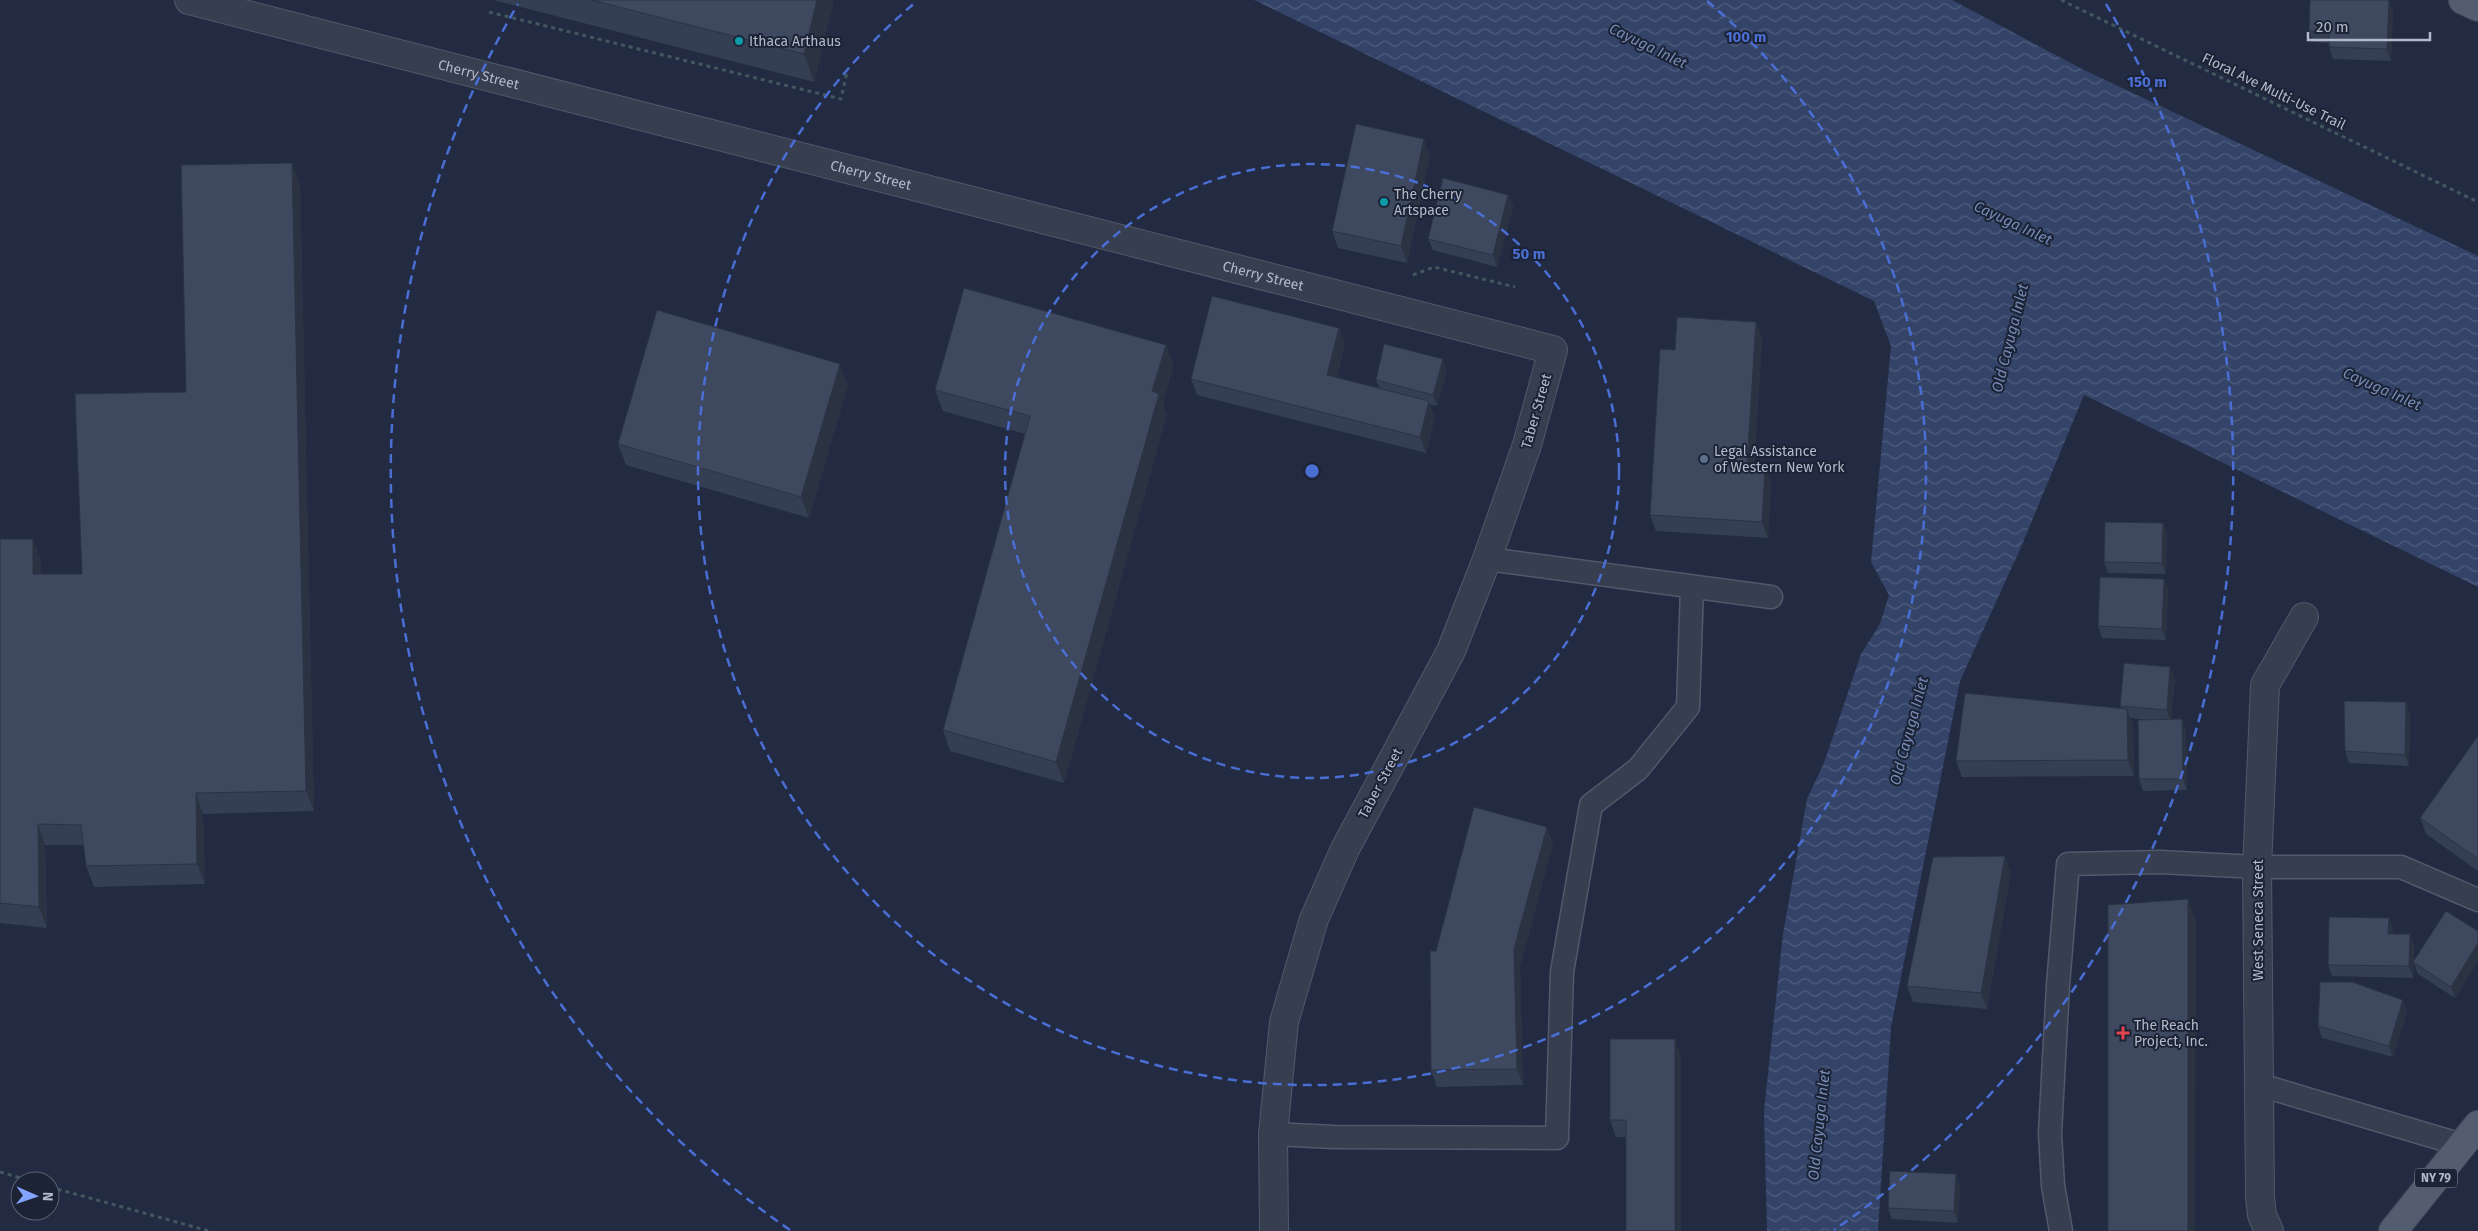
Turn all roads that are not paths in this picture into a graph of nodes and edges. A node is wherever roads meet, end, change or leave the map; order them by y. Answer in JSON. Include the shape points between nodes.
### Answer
{"nodes":[{"id":1,"x":190,"y":0,"type":"edge"},
{"id":2,"x":2463,"y":0,"type":"edge"},
{"id":3,"x":2478,"y":7,"type":"edge"},
{"id":4,"x":1553,"y":350,"type":"joint"},
{"id":5,"x":1487,"y":559,"type":"junction"},
{"id":6,"x":1692,"y":586,"type":"junction"},
{"id":7,"x":1771,"y":597,"type":"dead end"},
{"id":8,"x":2304,"y":618,"type":"dead end"},
{"id":9,"x":2257,"y":867,"type":"junction"},
{"id":10,"x":2478,"y":900,"type":"edge"},
{"id":11,"x":2260,"y":1085,"type":"junction"},
{"id":12,"x":1273,"y":1134,"type":"junction"},
{"id":13,"x":2470,"y":1135,"type":"edge"},
{"id":14,"x":1274,"y":1231,"type":"edge"},
{"id":15,"x":2061,"y":1231,"type":"edge"},
{"id":16,"x":2269,"y":1231,"type":"edge"},
{"id":17,"x":2393,"y":1231,"type":"edge"}],
"edges":[{"from":1,"to":4,"type":"street","name":"Cherry Street"},
{"from":2,"to":3,"type":"main road"},
{"from":4,"to":5,"type":"street","name":"Taber Street","via":[[1527,445]]},
{"from":5,"to":6,"type":"lane"},
{"from":5,"to":12,"type":"street","name":"Taber Street","via":[[1451,651],[1345,849],[1314,919],[1284,1022]]},
{"from":6,"to":7,"type":"lane"},
{"from":6,"to":12,"type":"lane","via":[[1688,707],[1638,769],[1591,805],[1562,972],[1557,1138]]},
{"from":8,"to":9,"type":"street","name":"West Seneca Street","via":[[2265,685]]},
{"from":9,"to":10,"type":"lane","via":[[2401,867]]},
{"from":9,"to":11,"type":"street","name":"West Seneca Street"},
{"from":9,"to":15,"type":"lane","via":[[2160,862],[2068,864],[2050,1133],[2053,1186]]},
{"from":11,"to":13,"type":"lane"},
{"from":11,"to":16,"type":"street","name":"West Seneca Street","via":[[2260,1198],[2262,1215]]},
{"from":12,"to":14,"type":"street","name":"Taber Street"},
{"from":13,"to":17,"type":"main road","number":"NY 79"}]}
